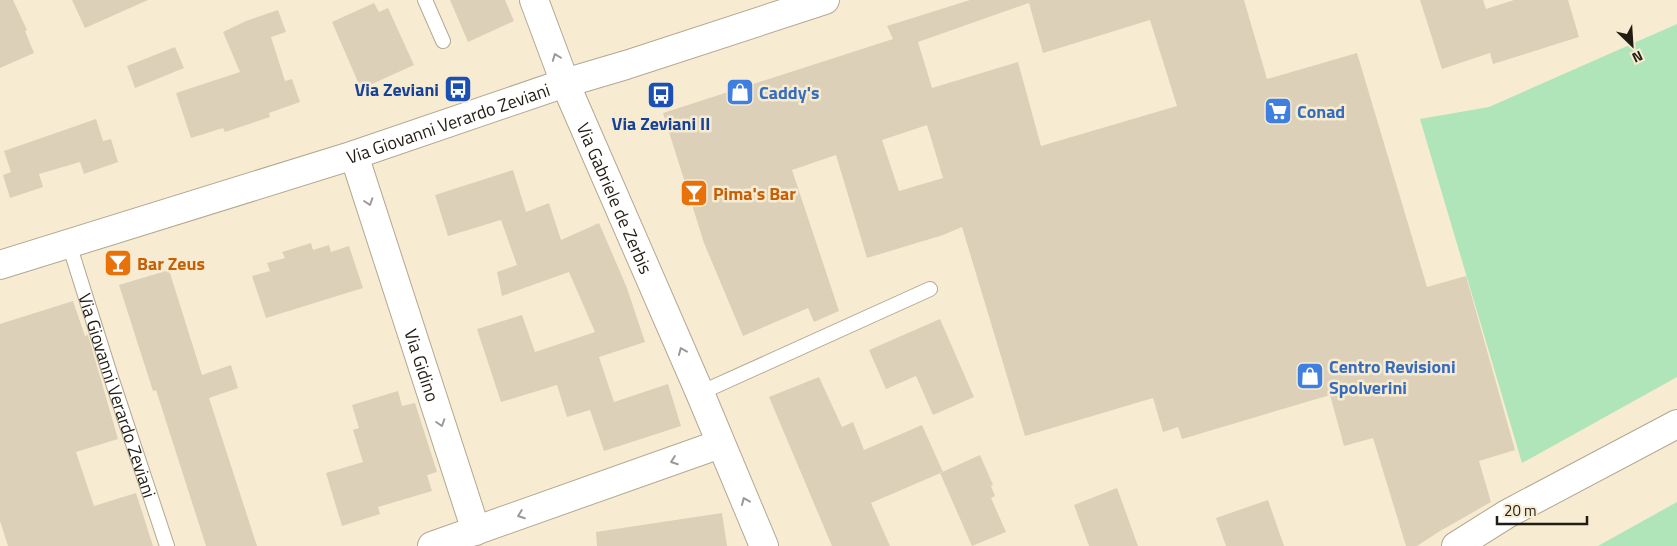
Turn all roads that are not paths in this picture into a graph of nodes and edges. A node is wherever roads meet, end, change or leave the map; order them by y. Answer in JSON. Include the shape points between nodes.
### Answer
{"nodes":[{"id":1,"x":425,"y":0,"type":"edge"},
{"id":2,"x":534,"y":0,"type":"edge"},
{"id":3,"x":825,"y":0,"type":"edge"},
{"id":4,"x":443,"y":42,"type":"dead end"},
{"id":5,"x":565,"y":83,"type":"junction"},
{"id":6,"x":354,"y":156,"type":"junction"},
{"id":7,"x":69,"y":244,"type":"junction"},
{"id":8,"x":0,"y":265,"type":"edge"},
{"id":9,"x":930,"y":289,"type":"dead end"},
{"id":10,"x":700,"y":393,"type":"junction"},
{"id":11,"x":1677,"y":424,"type":"edge"},
{"id":12,"x":720,"y":444,"type":"junction"},
{"id":13,"x":476,"y":531,"type":"junction"},
{"id":14,"x":167,"y":546,"type":"edge"},
{"id":15,"x":432,"y":546,"type":"edge"},
{"id":16,"x":764,"y":546,"type":"edge"},
{"id":17,"x":1456,"y":546,"type":"edge"}],
"edges":[{"from":1,"to":4,"type":"lane"},
{"from":5,"to":2,"type":"street","name":"Via Gabriele de Zerbis","one_way":true},
{"from":3,"to":5,"type":"street","name":"Via Giovanni Verardo Zeviani"},
{"from":5,"to":6,"type":"street","name":"Via Giovanni Verardo Zeviani"},
{"from":10,"to":5,"type":"street","name":"Via Gabriele de Zerbis","one_way":true},
{"from":6,"to":7,"type":"street","name":"Via Giovanni Verardo Zeviani"},
{"from":6,"to":13,"type":"street","name":"Via Gidino","one_way":true},
{"from":7,"to":8,"type":"street","name":"Via Giovanni Verardo Zeviani"},
{"from":7,"to":14,"type":"lane","name":"Via Giovanni Verardo Zeviani"},
{"from":9,"to":10,"type":"lane"},
{"from":10,"to":12,"type":"street","name":"Via Gabriele de Zerbis"},
{"from":11,"to":17,"type":"street","via":[[1507,514]]},
{"from":12,"to":13,"type":"street","one_way":true},
{"from":16,"to":12,"type":"street","name":"Via Gabriele de Zerbis","one_way":true},
{"from":13,"to":15,"type":"street"}]}
